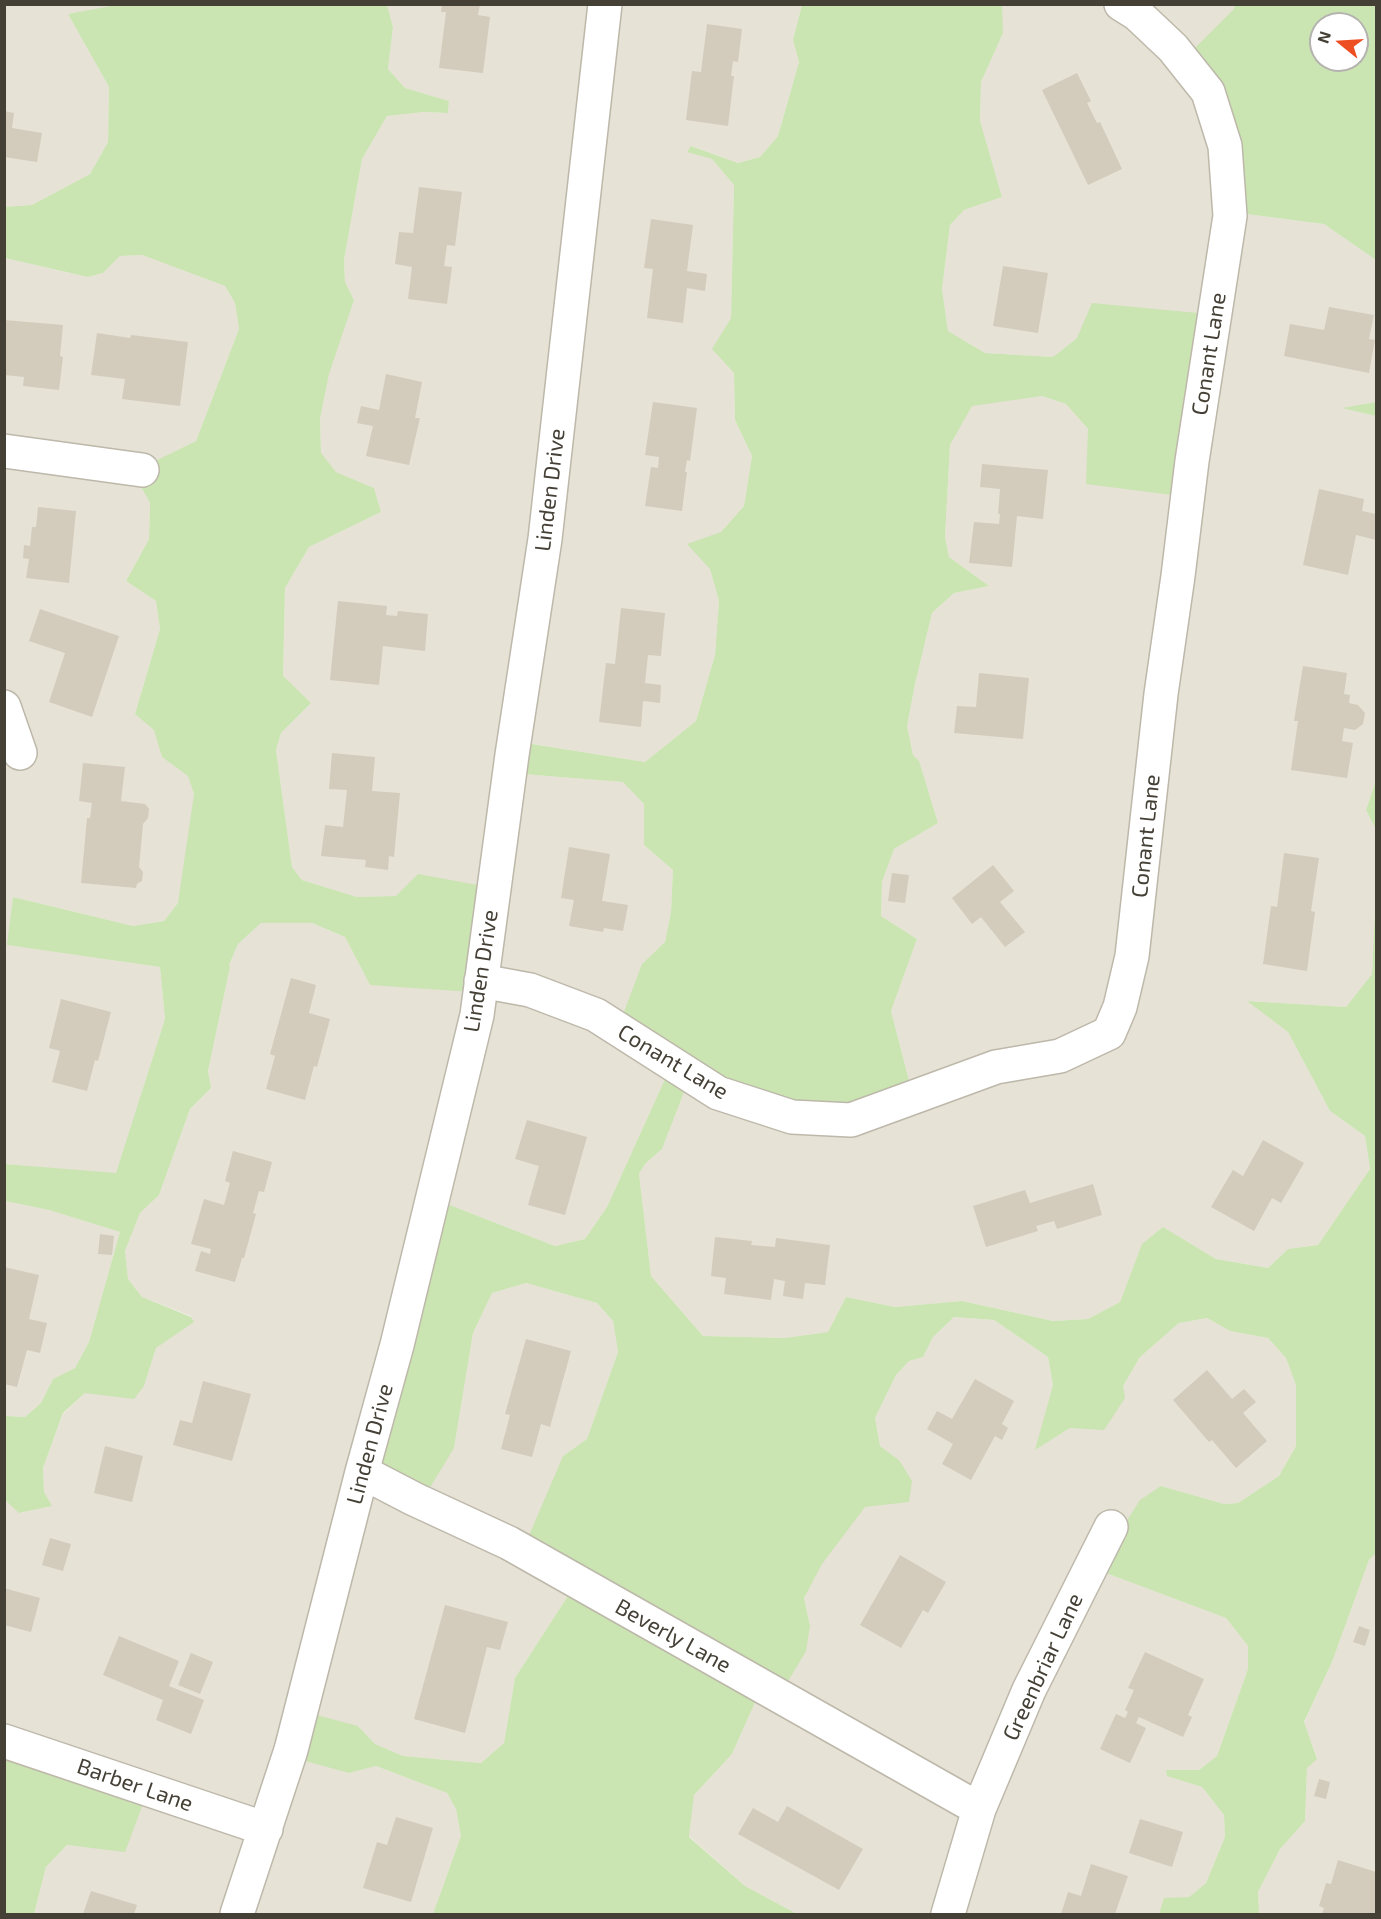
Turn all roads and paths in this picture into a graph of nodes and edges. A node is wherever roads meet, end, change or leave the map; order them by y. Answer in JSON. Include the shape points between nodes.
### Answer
{"nodes":[{"id":1,"x":604,"y":4,"type":"edge"},
{"id":2,"x":1121,"y":4,"type":"edge"},
{"id":3,"x":4,"y":451,"type":"edge"},
{"id":4,"x":142,"y":470,"type":"dead end"},
{"id":5,"x":4,"y":706,"type":"edge"},
{"id":6,"x":20,"y":753,"type":"dead end"},
{"id":7,"x":481,"y":981,"type":"junction"},
{"id":8,"x":362,"y":1472,"type":"junction"},
{"id":9,"x":1111,"y":1527,"type":"dead end"},
{"id":10,"x":4,"y":1741,"type":"edge"},
{"id":11,"x":979,"y":1809,"type":"junction"},
{"id":12,"x":266,"y":1829,"type":"junction"},
{"id":13,"x":237,"y":1914,"type":"edge"},
{"id":14,"x":948,"y":1914,"type":"edge"}],
"edges":[{"from":1,"to":7,"type":"street","name":"Linden Drive","via":[[545,539]]},
{"from":2,"to":7,"type":"street","name":"Conant Lane","via":[[1173,48],[1208,92],[1225,146],[1230,216],[1161,694],[1132,956],[1120,1007],[1109,1033],[1060,1056],[996,1067],[851,1120],[792,1117],[718,1093],[596,1015],[530,990]]},
{"from":3,"to":4,"type":"street"},
{"from":5,"to":6,"type":"street"},
{"from":7,"to":8,"type":"street","name":"Linden Drive","via":[[477,1015],[414,1276]]},
{"from":8,"to":11,"type":"street","name":"Beverly Lane","via":[[509,1543]]},
{"from":8,"to":12,"type":"street","name":"Linden Drive","via":[[291,1750]]},
{"from":9,"to":11,"type":"street","name":"Greenbriar Lane","via":[[1029,1690]]},
{"from":10,"to":12,"type":"street","name":"Barber Lane"},
{"from":11,"to":14,"type":"street","name":"Greenbriar Lane"},
{"from":12,"to":13,"type":"street","name":"Linden Drive"}]}
